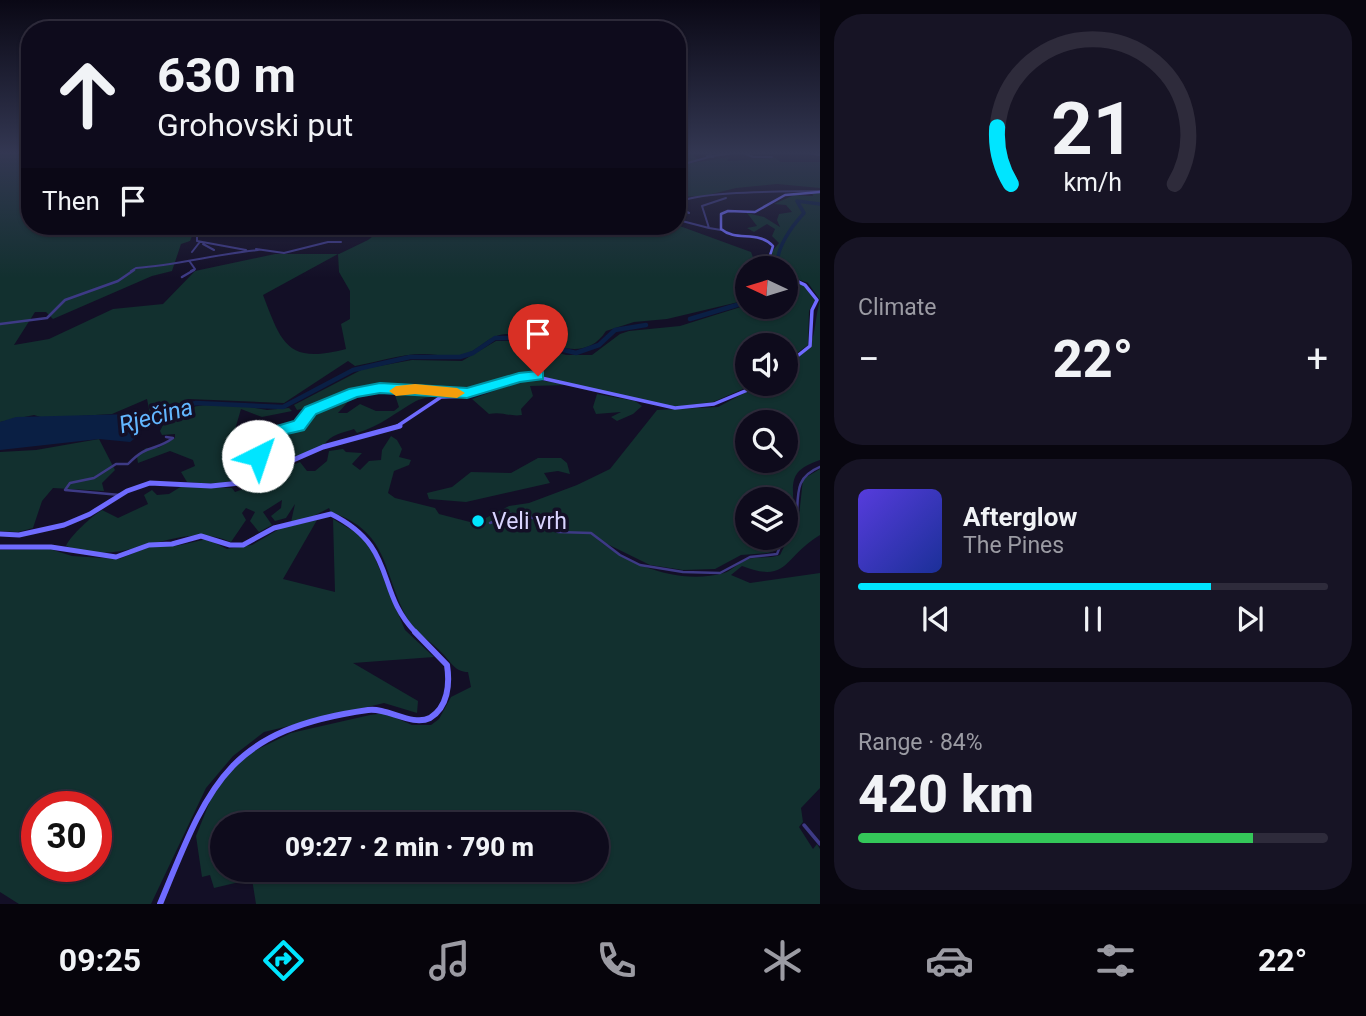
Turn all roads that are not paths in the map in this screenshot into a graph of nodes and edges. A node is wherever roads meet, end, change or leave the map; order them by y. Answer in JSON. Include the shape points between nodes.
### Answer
{"nodes":[{"id":1,"x":743,"y":194,"type":"edge"},
{"id":2,"x":784,"y":194,"type":"edge"},
{"id":3,"x":728,"y":196,"type":"junction"},
{"id":4,"x":686,"y":199,"type":"edge"},
{"id":5,"x":686,"y":222,"type":"edge"},
{"id":6,"x":709,"y":228,"type":"junction"},
{"id":7,"x":721,"y":230,"type":"junction"},
{"id":8,"x":199,"y":235,"type":"edge"},
{"id":9,"x":341,"y":242,"type":"dead end"},
{"id":10,"x":200,"y":243,"type":"junction"},
{"id":11,"x":211,"y":244,"type":"junction"},
{"id":12,"x":214,"y":250,"type":"dead end"},
{"id":13,"x":258,"y":250,"type":"junction"},
{"id":14,"x":192,"y":252,"type":"dead end"},
{"id":15,"x":770,"y":256,"type":"edge"},
{"id":16,"x":190,"y":262,"type":"junction"},
{"id":17,"x":182,"y":277,"type":"dead end"},
{"id":18,"x":798,"y":282,"type":"edge"},
{"id":19,"x":0,"y":324,"type":"edge"},
{"id":20,"x":798,"y":356,"type":"edge"},
{"id":21,"x":482,"y":391,"type":"junction"},
{"id":22,"x":735,"y":395,"type":"edge"},
{"id":23,"x":166,"y":437,"type":"dead end"},
{"id":24,"x":820,"y":467,"type":"edge"},
{"id":25,"x":263,"y":474,"type":"junction"},
{"id":26,"x":120,"y":495,"type":"junction"},
{"id":27,"x":490,"y":523,"type":"dead end"},
{"id":28,"x":0,"y":534,"type":"edge"},
{"id":29,"x":0,"y":547,"type":"edge"},
{"id":30,"x":804,"y":825,"type":"dead end"},
{"id":31,"x":820,"y":844,"type":"edge"},
{"id":32,"x":160,"y":904,"type":"edge"}],
"edges":[{"from":1,"to":3,"type":"street"},
{"from":2,"to":7,"type":"main road","via":[[765,201],[755,212],[724,212]]},
{"from":3,"to":4,"type":"street"},
{"from":3,"to":6,"type":"street","via":[[703,204]]},
{"from":5,"to":6,"type":"street"},
{"from":6,"to":7,"type":"street"},
{"from":7,"to":15,"type":"main road","via":[[771,242]]},
{"from":8,"to":10,"type":"street"},
{"from":9,"to":13,"type":"street","via":[[284,253]]},
{"from":10,"to":11,"type":"street"},
{"from":10,"to":11,"type":"street"},
{"from":10,"to":12,"type":"street"},
{"from":10,"to":14,"type":"street"},
{"from":11,"to":13,"type":"street"},
{"from":13,"to":16,"type":"street","via":[[211,254]]},
{"from":16,"to":17,"type":"street","via":[[195,269]]},
{"from":16,"to":19,"type":"street","via":[[136,268],[118,281],[65,300],[47,318]]},
{"from":18,"to":20,"type":"main road","via":[[817,300],[810,346]]},
{"from":21,"to":22,"type":"main road","via":[[519,377],[538,376],[675,408],[715,404]]},
{"from":21,"to":25,"type":"main road","via":[[441,397],[389,431],[323,447]]},
{"from":21,"to":25,"type":"street","via":[[463,394],[380,388],[354,392],[308,412],[299,426],[282,430],[242,473]]},
{"from":23,"to":26,"type":"street","via":[[173,438],[164,445],[142,449],[128,464],[116,464],[65,488],[68,492]]},
{"from":24,"to":27,"type":"street","via":[[799,482],[797,515],[777,554],[750,557],[720,573],[646,567],[588,532],[558,532],[535,518],[513,514]]},
{"from":25,"to":26,"type":"main road","via":[[223,486],[150,483]]},
{"from":26,"to":28,"type":"main road","via":[[64,525],[19,536]]},
{"from":29,"to":32,"type":"main road","via":[[51,547],[116,557],[149,545],[201,536],[243,545],[274,528],[331,514],[369,537],[402,616],[447,665],[447,693],[430,718],[422,721],[385,710],[368,711],[275,736],[242,756],[208,797]]},
{"from":30,"to":31,"type":"street"}]}
